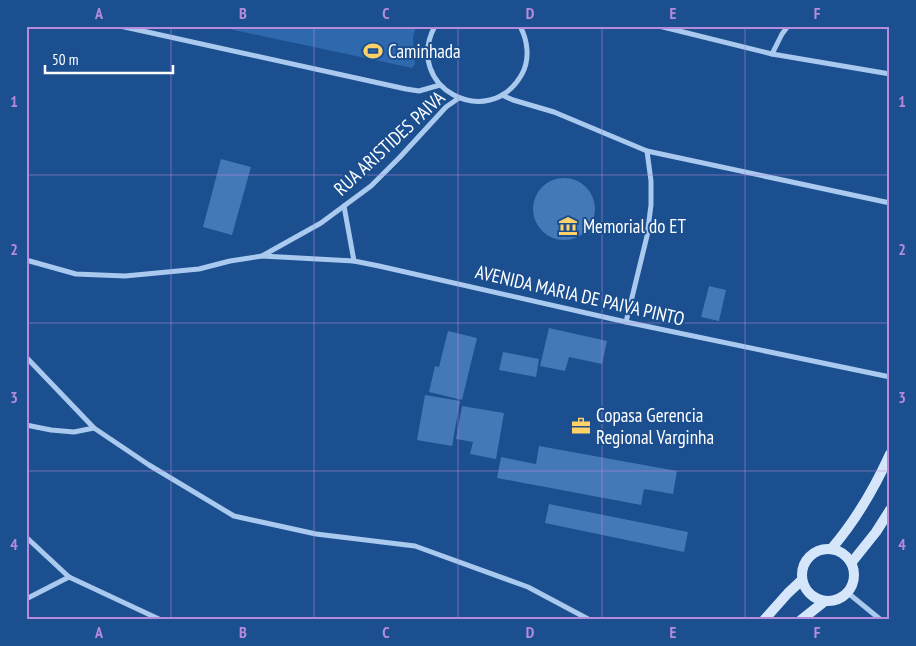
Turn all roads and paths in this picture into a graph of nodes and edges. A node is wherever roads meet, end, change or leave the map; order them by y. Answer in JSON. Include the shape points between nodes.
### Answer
{"nodes":[{"id":1,"x":120,"y":26,"type":"edge"},
{"id":2,"x":435,"y":26,"type":"edge"},
{"id":3,"x":521,"y":26,"type":"edge"},
{"id":4,"x":659,"y":26,"type":"edge"},
{"id":5,"x":788,"y":26,"type":"edge"},
{"id":6,"x":772,"y":54,"type":"junction"},
{"id":7,"x":890,"y":74,"type":"edge"},
{"id":8,"x":440,"y":85,"type":"junction"},
{"id":9,"x":502,"y":95,"type":"junction"},
{"id":10,"x":458,"y":98,"type":"junction"},
{"id":11,"x":647,"y":151,"type":"junction"},
{"id":12,"x":890,"y":203,"type":"edge"},
{"id":13,"x":344,"y":206,"type":"junction"},
{"id":14,"x":262,"y":256,"type":"junction"},
{"id":15,"x":26,"y":260,"type":"edge"},
{"id":16,"x":354,"y":261,"type":"junction"},
{"id":17,"x":626,"y":322,"type":"junction"},
{"id":18,"x":26,"y":358,"type":"edge"},
{"id":19,"x":890,"y":377,"type":"edge"},
{"id":20,"x":26,"y":426,"type":"edge"},
{"id":21,"x":94,"y":428,"type":"junction"},
{"id":22,"x":890,"y":454,"type":"edge"},
{"id":23,"x":890,"y":510,"type":"edge"},
{"id":24,"x":26,"y":537,"type":"edge"},
{"id":25,"x":832,"y":548,"type":"junction"},
{"id":26,"x":852,"y":562,"type":"junction"},
{"id":27,"x":69,"y":577,"type":"junction"},
{"id":28,"x":802,"y":580,"type":"junction"},
{"id":29,"x":848,"y":593,"type":"junction"},
{"id":30,"x":26,"y":599,"type":"edge"},
{"id":31,"x":825,"y":601,"type":"junction"},
{"id":32,"x":161,"y":620,"type":"edge"},
{"id":33,"x":590,"y":620,"type":"edge"},
{"id":34,"x":764,"y":620,"type":"edge"},
{"id":35,"x":802,"y":620,"type":"edge"},
{"id":36,"x":881,"y":620,"type":"edge"}],
"edges":[{"from":1,"to":8,"type":"street","via":[[406,89],[419,90]]},
{"from":2,"to":8,"type":"street","via":[[427,55],[429,66]]},
{"from":3,"to":9,"type":"street","via":[[526,43],[524,70],[511,89]]},
{"from":4,"to":6,"type":"street"},
{"from":5,"to":6,"type":"street"},
{"from":6,"to":7,"type":"street"},
{"from":8,"to":10,"type":"street"},
{"from":9,"to":10,"type":"street","via":[[480,102]]},
{"from":9,"to":11,"type":"street","via":[[554,112]]},
{"from":10,"to":13,"type":"street","name":"RUA ARISTIDES PAIVA","via":[[371,186]]},
{"from":11,"to":12,"type":"street"},
{"from":11,"to":17,"type":"street","via":[[651,205],[647,236]]},
{"from":13,"to":14,"type":"street","name":"RUA ARISTIDES PAIVA","via":[[321,223]]},
{"from":13,"to":16,"type":"street"},
{"from":14,"to":15,"type":"street","name":"RUA ARISTIDES PAIVA","via":[[199,269],[125,276],[76,274]]},
{"from":14,"to":16,"type":"street","name":"AVENIDA MARIA DE PAIVA PINTO"},
{"from":16,"to":17,"type":"street","name":"AVENIDA MARIA DE PAIVA PINTO"},
{"from":17,"to":19,"type":"street","name":"AVENIDA MARIA DE PAIVA PINTO"},
{"from":18,"to":21,"type":"street"},
{"from":20,"to":21,"type":"street","via":[[74,432]]},
{"from":21,"to":33,"type":"street","via":[[234,516],[316,534],[415,546],[528,587]]},
{"from":22,"to":25,"type":"street","via":[[869,495]]},
{"from":23,"to":26,"type":"street"},
{"from":24,"to":27,"type":"street"},
{"from":25,"to":26,"type":"street","via":[[840,550]]},
{"from":25,"to":28,"type":"street","via":[[815,551],[809,557],[804,564]]},
{"from":26,"to":29,"type":"street","via":[[855,578]]},
{"from":27,"to":30,"type":"street"},
{"from":27,"to":32,"type":"street"},
{"from":28,"to":31,"type":"street","via":[[810,594]]},
{"from":28,"to":34,"type":"street"},
{"from":29,"to":31,"type":"street","via":[[834,601]]},
{"from":29,"to":36,"type":"street"},
{"from":31,"to":35,"type":"street"}]}
